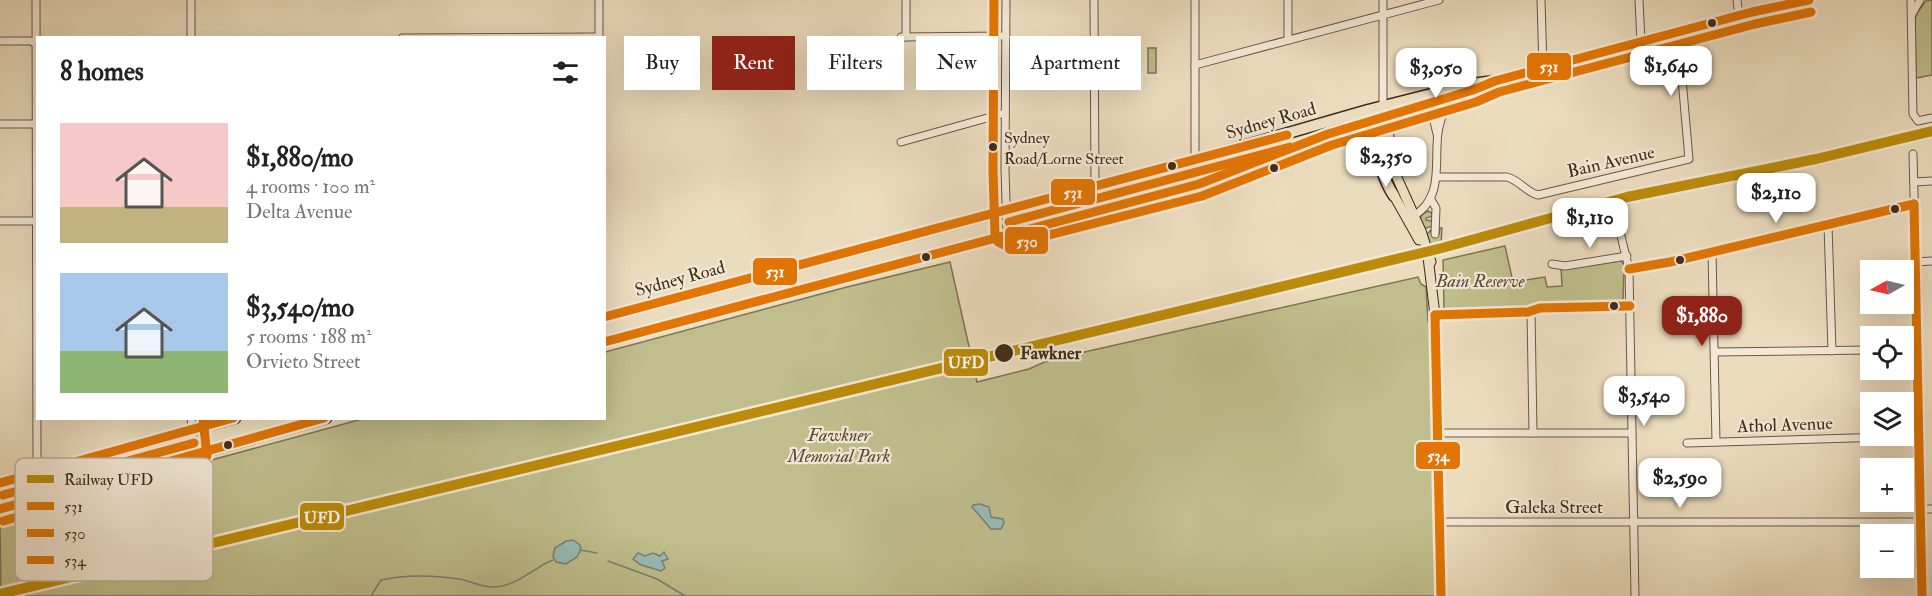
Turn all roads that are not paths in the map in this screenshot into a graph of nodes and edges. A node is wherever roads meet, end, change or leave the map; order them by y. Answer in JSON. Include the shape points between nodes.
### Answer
{"nodes":[{"id":1,"x":36,"y":0,"type":"edge"},
{"id":2,"x":191,"y":0,"type":"edge"},
{"id":3,"x":599,"y":0,"type":"edge"},
{"id":4,"x":906,"y":0,"type":"edge"},
{"id":5,"x":1006,"y":0,"type":"edge"},
{"id":6,"x":1094,"y":0,"type":"edge"},
{"id":7,"x":1195,"y":0,"type":"edge"},
{"id":8,"x":1288,"y":0,"type":"edge"},
{"id":9,"x":1383,"y":0,"type":"edge"},
{"id":10,"x":1439,"y":0,"type":"edge"},
{"id":11,"x":1541,"y":0,"type":"edge"},
{"id":12,"x":1639,"y":0,"type":"edge"},
{"id":13,"x":1737,"y":0,"type":"edge"},
{"id":14,"x":1809,"y":0,"type":"edge"},
{"id":15,"x":1909,"y":0,"type":"edge"},
{"id":16,"x":1920,"y":0,"type":"edge"},
{"id":17,"x":1911,"y":14,"type":"junction"},
{"id":18,"x":1383,"y":15,"type":"junction"},
{"id":19,"x":1739,"y":16,"type":"junction"},
{"id":20,"x":1678,"y":33,"type":"junction"},
{"id":21,"x":37,"y":36,"type":"edge"},
{"id":22,"x":191,"y":36,"type":"edge"},
{"id":23,"x":599,"y":36,"type":"edge"},
{"id":24,"x":1006,"y":36,"type":"junction"},
{"id":25,"x":1288,"y":40,"type":"junction"},
{"id":26,"x":0,"y":41,"type":"edge"},
{"id":27,"x":1641,"y":42,"type":"junction"},
{"id":28,"x":36,"y":44,"type":"edge"},
{"id":29,"x":1195,"y":64,"type":"junction"},
{"id":30,"x":1543,"y":68,"type":"junction"},
{"id":31,"x":1495,"y":81,"type":"junction"},
{"id":32,"x":1473,"y":90,"type":"junction"},
{"id":33,"x":1427,"y":103,"type":"junction"},
{"id":34,"x":1005,"y":113,"type":"junction"},
{"id":35,"x":1383,"y":113,"type":"junction"},
{"id":36,"x":1932,"y":118,"type":"edge"},
{"id":37,"x":0,"y":124,"type":"edge"},
{"id":38,"x":36,"y":126,"type":"edge"},
{"id":39,"x":1437,"y":136,"type":"junction"},
{"id":40,"x":1317,"y":138,"type":"junction"},
{"id":41,"x":900,"y":142,"type":"dead end"},
{"id":42,"x":1913,"y":154,"type":"dead end"},
{"id":43,"x":1195,"y":160,"type":"junction"},
{"id":44,"x":1437,"y":177,"type":"junction"},
{"id":45,"x":1932,"y":181,"type":"edge"},
{"id":46,"x":1914,"y":182,"type":"junction"},
{"id":47,"x":1199,"y":184,"type":"junction"},
{"id":48,"x":1095,"y":186,"type":"junction"},
{"id":49,"x":1394,"y":196,"type":"junction"},
{"id":50,"x":1428,"y":202,"type":"junction"},
{"id":51,"x":1914,"y":204,"type":"junction"},
{"id":52,"x":1006,"y":210,"type":"junction"},
{"id":53,"x":1409,"y":215,"type":"junction"},
{"id":54,"x":0,"y":221,"type":"edge"},
{"id":55,"x":36,"y":221,"type":"edge"},
{"id":56,"x":1828,"y":224,"type":"junction"},
{"id":57,"x":1620,"y":232,"type":"dead end"},
{"id":58,"x":1007,"y":234,"type":"junction"},
{"id":59,"x":1435,"y":234,"type":"dead end"},
{"id":60,"x":1712,"y":252,"type":"junction"},
{"id":61,"x":1627,"y":255,"type":"junction"},
{"id":62,"x":1932,"y":261,"type":"edge"},
{"id":63,"x":1916,"y":262,"type":"junction"},
{"id":64,"x":1552,"y":264,"type":"dead end"},
{"id":65,"x":1629,"y":269,"type":"junction"},
{"id":66,"x":1630,"y":306,"type":"junction"},
{"id":67,"x":1531,"y":311,"type":"junction"},
{"id":68,"x":1436,"y":315,"type":"junction"},
{"id":69,"x":606,"y":316,"type":"edge"},
{"id":70,"x":606,"y":341,"type":"edge"},
{"id":71,"x":1914,"y":349,"type":"edge"},
{"id":72,"x":1918,"y":349,"type":"junction"},
{"id":73,"x":1860,"y":350,"type":"edge"},
{"id":74,"x":1832,"y":351,"type":"junction"},
{"id":75,"x":1715,"y":352,"type":"junction"},
{"id":76,"x":37,"y":420,"type":"edge"},
{"id":77,"x":191,"y":420,"type":"edge"},
{"id":78,"x":228,"y":420,"type":"edge"},
{"id":79,"x":319,"y":420,"type":"edge"},
{"id":80,"x":191,"y":430,"type":"junction"},
{"id":81,"x":1438,"y":433,"type":"junction"},
{"id":82,"x":1533,"y":433,"type":"junction"},
{"id":83,"x":1632,"y":433,"type":"junction"},
{"id":84,"x":1920,"y":436,"type":"junction"},
{"id":85,"x":1716,"y":442,"type":"junction"},
{"id":86,"x":1687,"y":443,"type":"dead end"},
{"id":87,"x":195,"y":454,"type":"junction"},
{"id":88,"x":37,"y":458,"type":"edge"},
{"id":89,"x":90,"y":458,"type":"edge"},
{"id":90,"x":181,"y":458,"type":"edge"},
{"id":91,"x":15,"y":479,"type":"edge"},
{"id":92,"x":0,"y":483,"type":"edge"},
{"id":93,"x":15,"y":505,"type":"edge"},
{"id":94,"x":0,"y":509,"type":"edge"},
{"id":95,"x":1921,"y":509,"type":"junction"},
{"id":96,"x":1932,"y":509,"type":"edge"},
{"id":97,"x":1439,"y":522,"type":"junction"},
{"id":98,"x":1634,"y":522,"type":"junction"},
{"id":99,"x":1921,"y":522,"type":"junction"},
{"id":100,"x":1441,"y":596,"type":"edge"},
{"id":101,"x":1635,"y":596,"type":"edge"},
{"id":102,"x":1922,"y":596,"type":"edge"}],
"edges":[{"from":1,"to":21,"type":"street"},
{"from":2,"to":22,"type":"street"},
{"from":3,"to":23,"type":"street"},
{"from":4,"to":24,"type":"street","via":[[904,37]]},
{"from":5,"to":24,"type":"street"},
{"from":6,"to":48,"type":"street"},
{"from":7,"to":29,"type":"street"},
{"from":8,"to":25,"type":"street"},
{"from":9,"to":18,"type":"street"},
{"from":10,"to":18,"type":"street"},
{"from":11,"to":30,"type":"street"},
{"from":12,"to":27,"type":"street"},
{"from":13,"to":19,"type":"street"},
{"from":14,"to":19,"type":"highway","name":"Sydney Road"},
{"from":15,"to":17,"type":"street"},
{"from":16,"to":17,"type":"street"},
{"from":17,"to":36,"type":"street","via":[[1913,114],[1915,120]]},
{"from":18,"to":25,"type":"street"},
{"from":18,"to":35,"type":"street"},
{"from":19,"to":20,"type":"highway","name":"Sydney Road"},
{"from":20,"to":27,"type":"highway","name":"Sydney Road"},
{"from":20,"to":44,"type":"street","name":"Bain Avenue","via":[[1689,159],[1538,195],[1513,178]]},
{"from":24,"to":34,"type":"street"},
{"from":25,"to":29,"type":"street"},
{"from":26,"to":28,"type":"street"},
{"from":27,"to":30,"type":"highway","name":"Sydney Road"},
{"from":29,"to":43,"type":"street"},
{"from":30,"to":31,"type":"highway","name":"Sydney Road"},
{"from":31,"to":32,"type":"highway","name":"Sydney Road"},
{"from":31,"to":35,"type":"highway","name":"Sydney Road","via":[[1472,84]]},
{"from":32,"to":33,"type":"highway","name":"Sydney Road"},
{"from":32,"to":39,"type":"street","via":[[1444,109]]},
{"from":33,"to":35,"type":"highway","name":"Sydney Road"},
{"from":33,"to":39,"type":"street"},
{"from":34,"to":41,"type":"street"},
{"from":34,"to":52,"type":"street"},
{"from":35,"to":40,"type":"highway","name":"Sydney Road"},
{"from":35,"to":43,"type":"highway","name":"Sydney Road"},
{"from":35,"to":49,"type":"main road","via":[[1383,166]]},
{"from":35,"to":53,"type":"main road","via":[[1392,162]]},
{"from":37,"to":38,"type":"street"},
{"from":39,"to":44,"type":"street"},
{"from":40,"to":47,"type":"highway","name":"Sydney Road"},
{"from":40,"to":49,"type":"highway","via":[[1352,135],[1368,142]]},
{"from":42,"to":46,"type":"street"},
{"from":43,"to":47,"type":"street"},
{"from":43,"to":48,"type":"highway","name":"Sydney Road"},
{"from":44,"to":50,"type":"street"},
{"from":45,"to":46,"type":"street"},
{"from":46,"to":51,"type":"street"},
{"from":47,"to":58,"type":"highway","name":"Sydney Road"},
{"from":48,"to":52,"type":"highway","name":"Sydney Road"},
{"from":49,"to":53,"type":"main road"},
{"from":50,"to":53,"type":"street"},
{"from":50,"to":59,"type":"street","via":[[1436,206]]},
{"from":51,"to":56,"type":"street"},
{"from":51,"to":63,"type":"street"},
{"from":52,"to":58,"type":"street"},
{"from":52,"to":69,"type":"highway","name":"Sydney Road"},
{"from":53,"to":68,"type":"main road","via":[[1424,240]]},
{"from":54,"to":55,"type":"street"},
{"from":56,"to":60,"type":"street"},
{"from":56,"to":74,"type":"street"},
{"from":57,"to":61,"type":"street"},
{"from":58,"to":70,"type":"highway","name":"Sydney Road"},
{"from":60,"to":65,"type":"street"},
{"from":60,"to":75,"type":"street"},
{"from":61,"to":64,"type":"street","via":[[1565,266]]},
{"from":61,"to":65,"type":"street"},
{"from":62,"to":63,"type":"street"},
{"from":63,"to":72,"type":"street"},
{"from":65,"to":66,"type":"street"},
{"from":66,"to":67,"type":"street"},
{"from":66,"to":83,"type":"street"},
{"from":67,"to":68,"type":"street"},
{"from":67,"to":82,"type":"street"},
{"from":68,"to":81,"type":"main road"},
{"from":71,"to":72,"type":"street"},
{"from":72,"to":84,"type":"street"},
{"from":73,"to":74,"type":"street"},
{"from":74,"to":75,"type":"street"},
{"from":75,"to":85,"type":"street"},
{"from":76,"to":88,"type":"street"},
{"from":77,"to":80,"type":"street"},
{"from":78,"to":80,"type":"highway"},
{"from":79,"to":87,"type":"highway"},
{"from":80,"to":87,"type":"street"},
{"from":80,"to":89,"type":"highway"},
{"from":81,"to":82,"type":"street"},
{"from":81,"to":97,"type":"main road"},
{"from":82,"to":83,"type":"street"},
{"from":83,"to":98,"type":"street"},
{"from":84,"to":85,"type":"street","name":"Athol Avenue"},
{"from":84,"to":95,"type":"street"},
{"from":85,"to":86,"type":"street","name":"Athol Avenue"},
{"from":87,"to":90,"type":"highway"},
{"from":91,"to":92,"type":"highway"},
{"from":93,"to":94,"type":"highway"},
{"from":95,"to":96,"type":"street"},
{"from":95,"to":99,"type":"street"},
{"from":97,"to":98,"type":"street","name":"Galeka Street"},
{"from":97,"to":100,"type":"main road"},
{"from":98,"to":99,"type":"street","name":"Galeka Street"},
{"from":98,"to":101,"type":"street"},
{"from":99,"to":102,"type":"street"}]}
